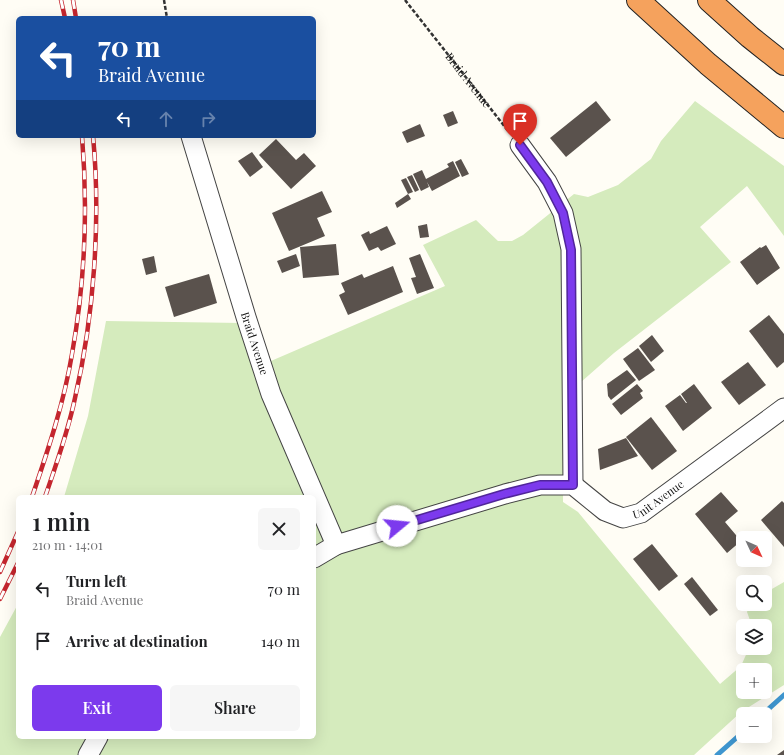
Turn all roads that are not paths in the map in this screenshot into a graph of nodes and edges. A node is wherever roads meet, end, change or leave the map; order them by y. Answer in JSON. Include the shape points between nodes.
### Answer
{"nodes":[{"id":1,"x":638,"y":0,"type":"edge"},
{"id":2,"x":709,"y":0,"type":"edge"},
{"id":3,"x":784,"y":64,"type":"edge"},
{"id":4,"x":784,"y":127,"type":"edge"},
{"id":5,"x":192,"y":138,"type":"edge"},
{"id":6,"x":520,"y":145,"type":"road end"},
{"id":7,"x":784,"y":408,"type":"edge"},
{"id":8,"x":573,"y":485,"type":"junction"},
{"id":9,"x":315,"y":495,"type":"edge"},
{"id":10,"x":316,"y":498,"type":"edge"},
{"id":11,"x":336,"y":545,"type":"junction"},
{"id":12,"x":316,"y":557,"type":"edge"},
{"id":13,"x":97,"y":739,"type":"edge"},
{"id":14,"x":88,"y":755,"type":"edge"}],
"edges":[{"from":1,"to":4,"type":"highway","via":[[708,64]]},
{"from":2,"to":3,"type":"highway"},
{"from":5,"to":9,"type":"street","name":"Braid Avenue","via":[[272,394]]},
{"from":6,"to":8,"type":"street","via":[[547,182],[563,213],[571,250]]},
{"from":7,"to":8,"type":"street","name":"Unit Avenue","via":[[641,513],[623,518],[605,511]]},
{"from":8,"to":11,"type":"street","via":[[540,485],[504,494]]},
{"from":10,"to":11,"type":"street","name":"Braid Avenue"},
{"from":11,"to":12,"type":"street"},
{"from":13,"to":14,"type":"street"}]}
